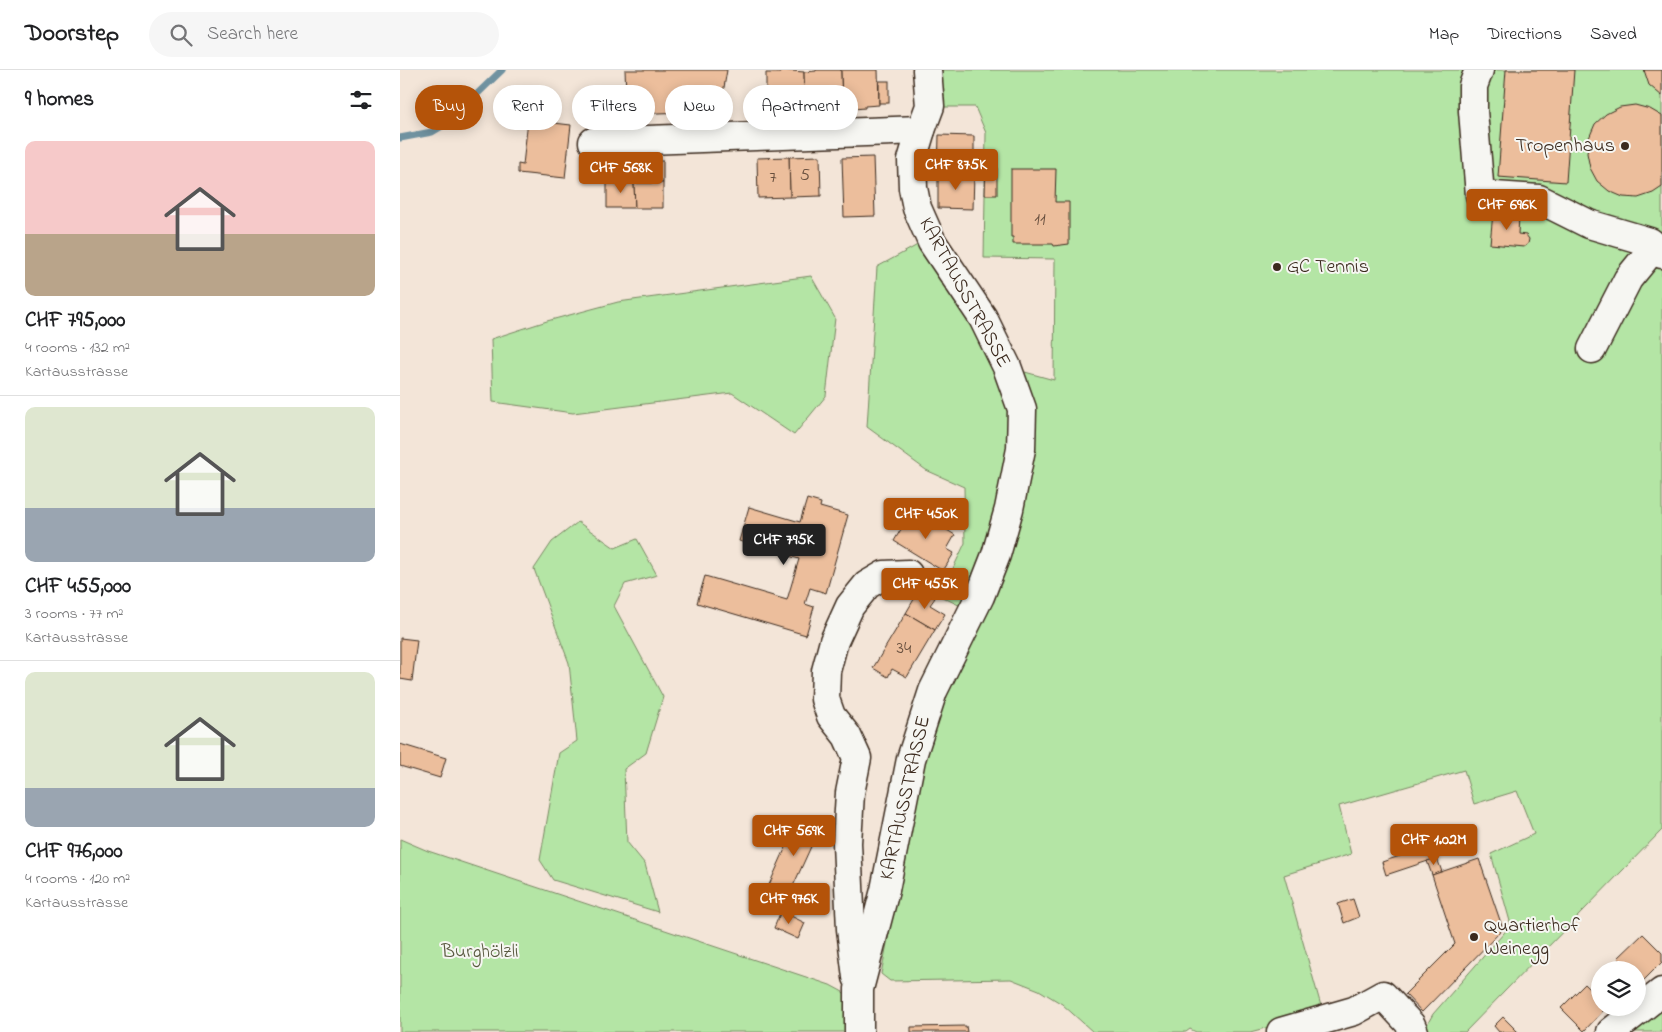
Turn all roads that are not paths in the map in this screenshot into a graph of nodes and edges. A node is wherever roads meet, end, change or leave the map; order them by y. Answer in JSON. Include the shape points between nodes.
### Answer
{"nodes":[{"id":1,"x":927,"y":70,"type":"edge"},
{"id":2,"x":1478,"y":70,"type":"edge"},
{"id":3,"x":920,"y":130,"type":"junction"},
{"id":4,"x":594,"y":142,"type":"dead end"},
{"id":5,"x":1658,"y":250,"type":"edge"},
{"id":6,"x":1592,"y":349,"type":"dead end"},
{"id":7,"x":908,"y":574,"type":"dead end"},
{"id":8,"x":859,"y":989,"type":"junction"},
{"id":9,"x":1662,"y":992,"type":"edge"},
{"id":10,"x":859,"y":1032,"type":"edge"},
{"id":11,"x":1281,"y":1032,"type":"edge"},
{"id":12,"x":1414,"y":1032,"type":"edge"},
{"id":13,"x":1611,"y":1032,"type":"edge"}],
"edges":[{"from":1,"to":3,"type":"street","name":"KARTAUSSTRASSE","via":[[930,106]]},
{"from":2,"to":5,"type":"street","via":[[1473,94],[1480,194],[1539,199],[1588,224],[1650,242]]},
{"from":3,"to":4,"type":"street"},
{"from":3,"to":8,"type":"street","name":"KARTAUSSTRASSE","via":[[912,160],[912,188],[917,208],[932,242],[983,318],[1007,367],[1022,409],[1021,449],[996,555],[980,596],[932,691],[911,758],[885,890]]},
{"from":5,"to":6,"type":"street","via":[[1628,279]]},
{"from":7,"to":8,"type":"street","via":[[884,575],[867,585],[850,606],[834,642],[826,671],[825,699],[831,716],[847,736],[857,758],[846,843],[850,928]]},
{"from":8,"to":10,"type":"street","name":"KARTAUSSTRASSE"},
{"from":9,"to":13,"type":"street"},
{"from":11,"to":12,"type":"street","via":[[1354,1011],[1383,994]]}]}
